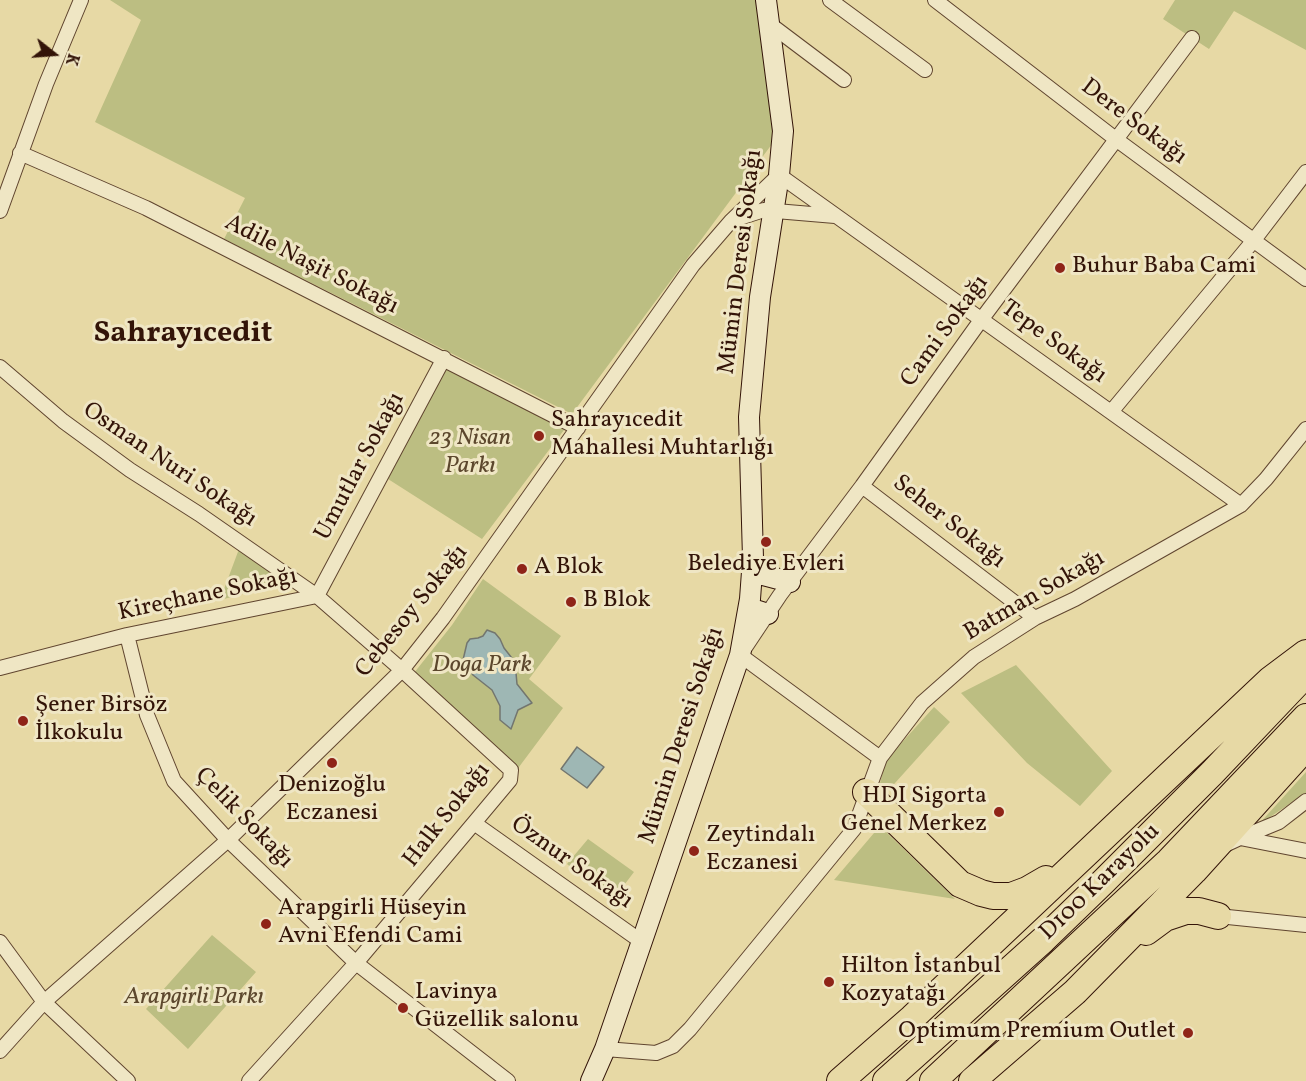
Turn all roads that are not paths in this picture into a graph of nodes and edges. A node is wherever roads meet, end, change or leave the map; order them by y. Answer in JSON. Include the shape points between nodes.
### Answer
{"nodes":[{"id":1,"x":81,"y":0,"type":"edge"},
{"id":2,"x":766,"y":0,"type":"edge"},
{"id":3,"x":830,"y":0,"type":"edge"},
{"id":4,"x":935,"y":0,"type":"edge"},
{"id":5,"x":771,"y":25,"type":"junction"},
{"id":6,"x":1192,"y":38,"type":"dead end"},
{"id":7,"x":925,"y":70,"type":"dead end"},
{"id":8,"x":844,"y":80,"type":"dead end"},
{"id":9,"x":1117,"y":141,"type":"junction"},
{"id":10,"x":20,"y":153,"type":"junction"},
{"id":11,"x":1306,"y":172,"type":"edge"},
{"id":12,"x":779,"y":176,"type":"junction"},
{"id":13,"x":755,"y":196,"type":"junction"},
{"id":14,"x":0,"y":211,"type":"edge"},
{"id":15,"x":769,"y":211,"type":"junction"},
{"id":16,"x":836,"y":216,"type":"junction"},
{"id":17,"x":731,"y":221,"type":"junction"},
{"id":18,"x":1254,"y":240,"type":"junction"},
{"id":19,"x":1306,"y":279,"type":"edge"},
{"id":20,"x":981,"y":320,"type":"junction"},
{"id":21,"x":444,"y":358,"type":"junction"},
{"id":22,"x":0,"y":367,"type":"edge"},
{"id":23,"x":1111,"y":412,"type":"junction"},
{"id":24,"x":578,"y":428,"type":"junction"},
{"id":25,"x":1306,"y":429,"type":"edge"},
{"id":26,"x":862,"y":486,"type":"junction"},
{"id":27,"x":1241,"y":506,"type":"junction"},
{"id":28,"x":752,"y":572,"type":"junction"},
{"id":29,"x":790,"y":582,"type":"junction"},
{"id":30,"x":317,"y":596,"type":"junction"},
{"id":31,"x":749,"y":608,"type":"junction"},
{"id":32,"x":768,"y":614,"type":"junction"},
{"id":33,"x":1035,"y":618,"type":"junction"},
{"id":34,"x":127,"y":635,"type":"junction"},
{"id":35,"x":1306,"y":653,"type":"edge"},
{"id":36,"x":740,"y":655,"type":"junction"},
{"id":37,"x":0,"y":668,"type":"edge"},
{"id":38,"x":402,"y":670,"type":"junction"},
{"id":39,"x":1306,"y":674,"type":"edge"},
{"id":40,"x":1306,"y":717,"type":"edge"},
{"id":41,"x":1306,"y":747,"type":"edge"},
{"id":42,"x":880,"y":758,"type":"junction"},
{"id":43,"x":865,"y":796,"type":"junction"},
{"id":44,"x":1306,"y":801,"type":"edge"},
{"id":45,"x":474,"y":823,"type":"junction"},
{"id":46,"x":1240,"y":838,"type":"junction"},
{"id":47,"x":228,"y":840,"type":"junction"},
{"id":48,"x":1212,"y":851,"type":"junction"},
{"id":49,"x":1306,"y":851,"type":"edge"},
{"id":50,"x":1075,"y":863,"type":"junction"},
{"id":51,"x":1194,"y":871,"type":"junction"},
{"id":52,"x":950,"y":878,"type":"junction"},
{"id":53,"x":1176,"y":889,"type":"junction"},
{"id":54,"x":1218,"y":916,"type":"junction"},
{"id":55,"x":1166,"y":918,"type":"junction"},
{"id":56,"x":1306,"y":925,"type":"edge"},
{"id":57,"x":0,"y":942,"type":"edge"},
{"id":58,"x":642,"y":942,"type":"junction"},
{"id":59,"x":987,"y":947,"type":"junction"},
{"id":60,"x":356,"y":963,"type":"junction"},
{"id":61,"x":1104,"y":963,"type":"junction"},
{"id":62,"x":44,"y":1002,"type":"junction"},
{"id":63,"x":605,"y":1049,"type":"junction"},
{"id":64,"x":0,"y":1051,"type":"edge"},
{"id":65,"x":128,"y":1081,"type":"edge"},
{"id":66,"x":249,"y":1081,"type":"edge"},
{"id":67,"x":508,"y":1081,"type":"edge"},
{"id":68,"x":591,"y":1081,"type":"edge"},
{"id":69,"x":840,"y":1081,"type":"edge"},
{"id":70,"x":886,"y":1081,"type":"edge"},
{"id":71,"x":933,"y":1081,"type":"edge"},
{"id":72,"x":972,"y":1081,"type":"edge"}],
"edges":[{"from":1,"to":10,"type":"street"},
{"from":2,"to":5,"type":"street","name":"Mümin Deresi Sokağı"},
{"from":3,"to":7,"type":"street"},
{"from":4,"to":9,"type":"street","name":"Dere Sokağı"},
{"from":5,"to":8,"type":"street"},
{"from":5,"to":12,"type":"street","name":"Mümin Deresi Sokağı","via":[[783,131]]},
{"from":6,"to":9,"type":"street","name":"Cami Sokağı"},
{"from":9,"to":18,"type":"street","name":"Dere Sokağı"},
{"from":9,"to":20,"type":"street","name":"Cami Sokağı"},
{"from":10,"to":14,"type":"street"},
{"from":10,"to":21,"type":"street","name":"Adile Naşit Sokağı","via":[[146,208]]},
{"from":11,"to":18,"type":"street"},
{"from":12,"to":13,"type":"street","name":"Cebesoy Sokağı"},
{"from":12,"to":15,"type":"street","name":"Mümin Deresi Sokağı"},
{"from":12,"to":16,"type":"street","name":"Tepe Sokağı"},
{"from":13,"to":15,"type":"street","via":[[757,206]]},
{"from":13,"to":17,"type":"street","name":"Cebesoy Sokağı"},
{"from":15,"to":16,"type":"street"},
{"from":15,"to":17,"type":"street"},
{"from":15,"to":28,"type":"street","name":"Mümin Deresi Sokağı","via":[[749,417]]},
{"from":16,"to":20,"type":"street","name":"Tepe Sokağı"},
{"from":17,"to":24,"type":"street","name":"Cebesoy Sokağı","via":[[693,265]]},
{"from":18,"to":19,"type":"street","name":"Dere Sokağı"},
{"from":18,"to":23,"type":"street"},
{"from":20,"to":23,"type":"street","name":"Tepe Sokağı"},
{"from":20,"to":26,"type":"street","name":"Cami Sokağı"},
{"from":21,"to":24,"type":"street","name":"Adile Naşit Sokağı"},
{"from":21,"to":30,"type":"street","name":"Umutlar Sokağı"},
{"from":22,"to":30,"type":"street","name":"Osman Nuri Sokağı","via":[[63,421],[130,470]]},
{"from":23,"to":27,"type":"street","name":"Tepe Sokağı"},
{"from":24,"to":38,"type":"street","name":"Cebesoy Sokağı"},
{"from":25,"to":27,"type":"street","name":"Batman Sokağı"},
{"from":26,"to":29,"type":"street","name":"Cami Sokağı"},
{"from":26,"to":33,"type":"street","name":"Seher Sokağı"},
{"from":27,"to":33,"type":"street","name":"Batman Sokağı"},
{"from":28,"to":29,"type":"street"},
{"from":28,"to":31,"type":"street","name":"Mümin Deresi Sokağı"},
{"from":29,"to":32,"type":"street","name":"Cami Sokağı"},
{"from":30,"to":34,"type":"street","name":"Kireçhane Sokağı"},
{"from":30,"to":38,"type":"street","name":"Kireçhane Sokağı"},
{"from":31,"to":32,"type":"street"},
{"from":31,"to":36,"type":"street","name":"Mümin Deresi Sokağı"},
{"from":32,"to":36,"type":"street","name":"Cami Sokağı"},
{"from":33,"to":42,"type":"street","name":"Batman Sokağı","via":[[974,657],[922,703]]},
{"from":34,"to":37,"type":"street","name":"Kireçhane Sokağı"},
{"from":34,"to":47,"type":"street","name":"Çelik Sokağı","via":[[147,716],[174,781]]},
{"from":35,"to":50,"type":"highway","via":[[1270,680]]},
{"from":36,"to":42,"type":"street"},
{"from":36,"to":58,"type":"street","name":"Mümin Deresi Sokağı"},
{"from":38,"to":45,"type":"street","name":"Halk Sokağı","via":[[511,770],[510,780]]},
{"from":38,"to":47,"type":"street","name":"Cebesoy Sokağı"},
{"from":39,"to":70,"type":"highway","name":"D100 Karayolu","via":[[1089,896]]},
{"from":40,"to":71,"type":"highway","name":"D100 Karayolu","via":[[1169,861]]},
{"from":41,"to":48,"type":"highway"},
{"from":42,"to":43,"type":"street","name":"Batman Sokağı"},
{"from":43,"to":52,"type":"highway"},
{"from":43,"to":63,"type":"street","name":"Batman Sokağı","via":[[854,829],[673,1046],[656,1053]]},
{"from":44,"to":46,"type":"street","via":[[1279,822]]},
{"from":45,"to":58,"type":"street","name":"Öznur Sokağı"},
{"from":45,"to":60,"type":"street","name":"Halk Sokağı"},
{"from":46,"to":48,"type":"street"},
{"from":46,"to":49,"type":"street"},
{"from":47,"to":60,"type":"street","name":"Çelik Sokağı"},
{"from":47,"to":62,"type":"street","name":"Cebesoy Sokağı"},
{"from":48,"to":51,"type":"highway"},
{"from":50,"to":52,"type":"highway","via":[[1011,896],[981,893]]},
{"from":50,"to":59,"type":"highway"},
{"from":51,"to":53,"type":"highway"},
{"from":51,"to":54,"type":"highway","via":[[1191,886],[1196,898]]},
{"from":52,"to":59,"type":"highway","via":[[992,917]]},
{"from":53,"to":55,"type":"highway","via":[[1163,911]]},
{"from":53,"to":61,"type":"highway"},
{"from":54,"to":55,"type":"highway","via":[[1186,910]]},
{"from":54,"to":56,"type":"street"},
{"from":55,"to":61,"type":"highway"},
{"from":57,"to":62,"type":"street"},
{"from":58,"to":63,"type":"street","name":"Mümin Deresi Sokağı"},
{"from":59,"to":69,"type":"highway"},
{"from":60,"to":66,"type":"street","name":"Halk Sokağı"},
{"from":60,"to":67,"type":"street","name":"Çelik Sokağı"},
{"from":61,"to":72,"type":"highway"},
{"from":62,"to":64,"type":"street","name":"Cebesoy Sokağı"},
{"from":62,"to":65,"type":"street"},
{"from":63,"to":68,"type":"street","name":"Mümin Deresi Sokağı"}]}
